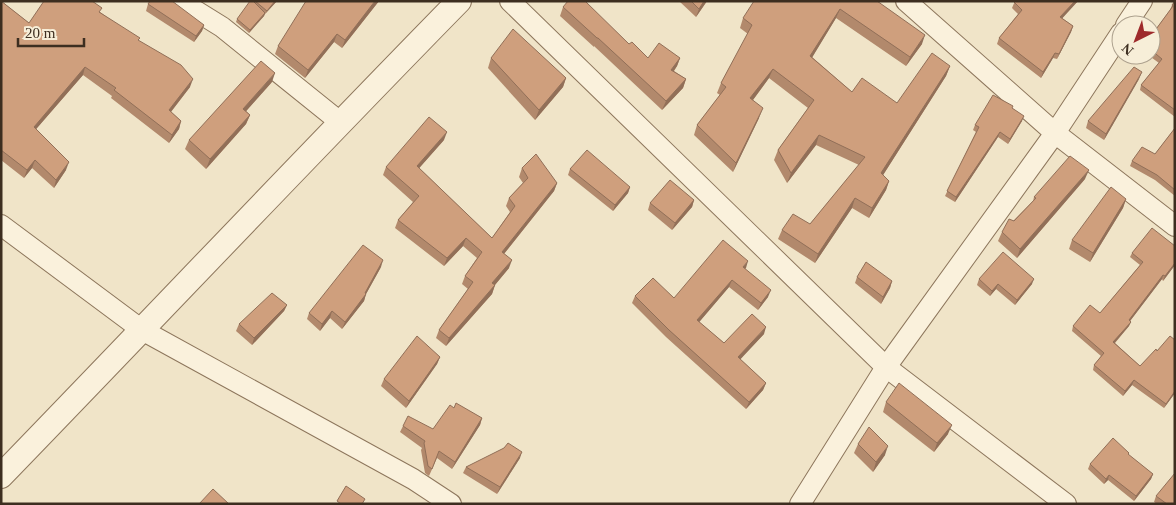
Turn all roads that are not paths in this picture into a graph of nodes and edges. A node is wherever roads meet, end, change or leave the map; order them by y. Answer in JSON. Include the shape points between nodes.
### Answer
{"nodes":[{"id":1,"x":180,"y":1,"type":"edge"},
{"id":2,"x":459,"y":1,"type":"edge"},
{"id":3,"x":510,"y":1,"type":"edge"},
{"id":4,"x":906,"y":1,"type":"edge"},
{"id":5,"x":1142,"y":1,"type":"edge"},
{"id":6,"x":1133,"y":15,"type":"edge"},
{"id":7,"x":1111,"y":48,"type":"edge"},
{"id":8,"x":340,"y":122,"type":"junction"},
{"id":9,"x":1055,"y":133,"type":"junction"},
{"id":10,"x":1,"y":225,"type":"edge"},
{"id":11,"x":1175,"y":226,"type":"edge"},
{"id":12,"x":142,"y":330,"type":"junction"},
{"id":13,"x":886,"y":367,"type":"junction"},
{"id":14,"x":1,"y":476,"type":"edge"},
{"id":15,"x":450,"y":504,"type":"edge"},
{"id":16,"x":800,"y":504,"type":"edge"},
{"id":17,"x":1066,"y":504,"type":"edge"}],
"edges":[{"from":1,"to":8,"type":"street","via":[[222,27]]},
{"from":2,"to":8,"type":"street"},
{"from":3,"to":13,"type":"street"},
{"from":4,"to":9,"type":"street"},
{"from":5,"to":6,"type":"street"},
{"from":7,"to":9,"type":"street"},
{"from":8,"to":12,"type":"street"},
{"from":9,"to":11,"type":"street"},
{"from":9,"to":13,"type":"street"},
{"from":10,"to":12,"type":"street"},
{"from":12,"to":14,"type":"street"},
{"from":12,"to":15,"type":"street","via":[[413,479]]},
{"from":13,"to":16,"type":"street"},
{"from":13,"to":17,"type":"street"}]}
